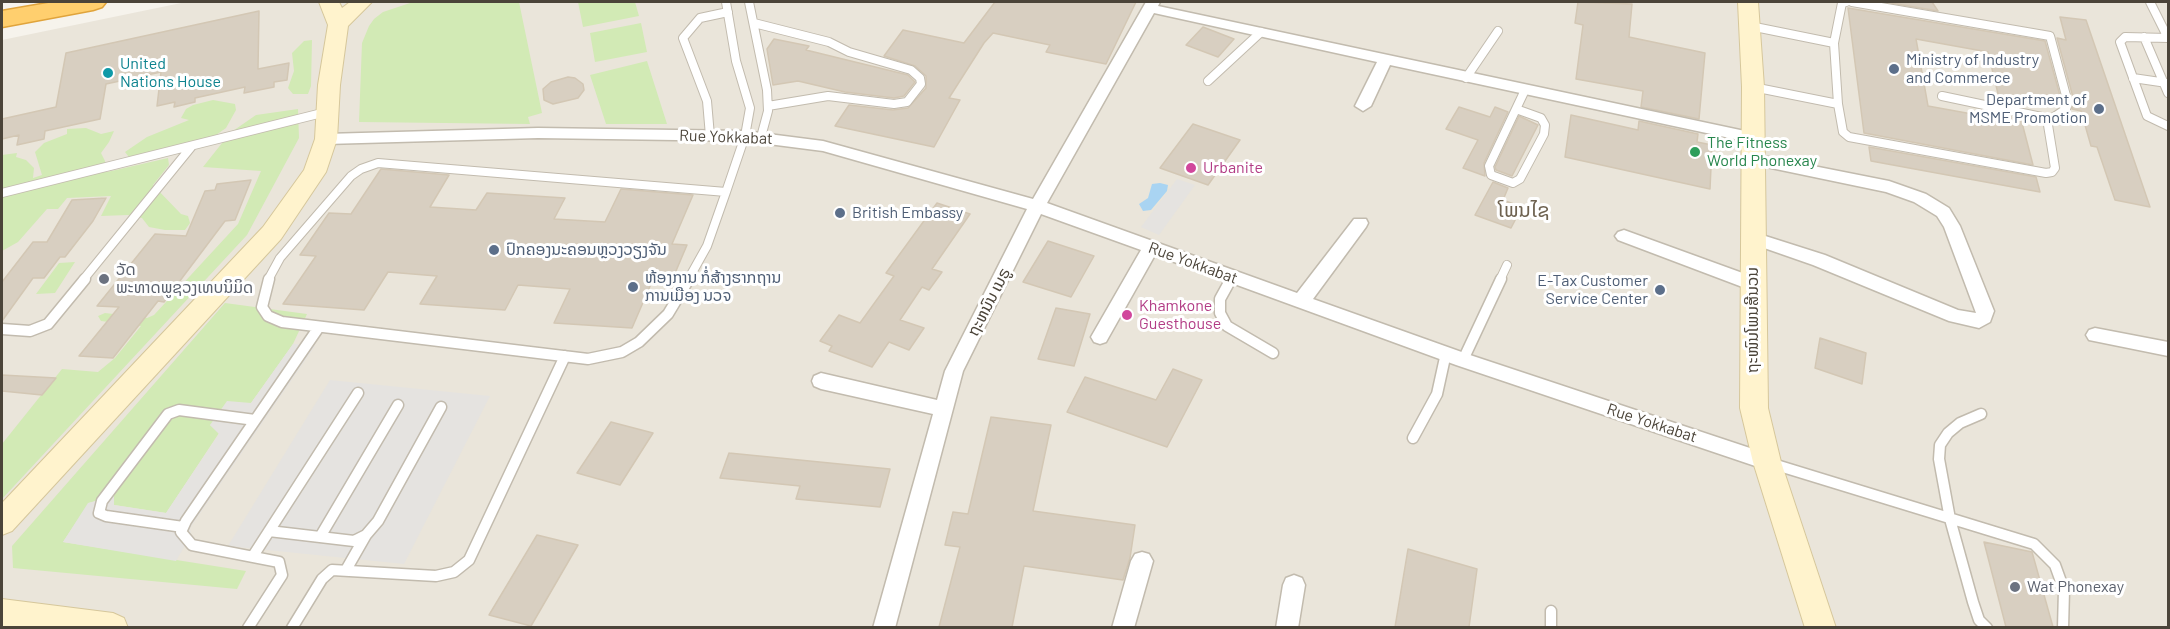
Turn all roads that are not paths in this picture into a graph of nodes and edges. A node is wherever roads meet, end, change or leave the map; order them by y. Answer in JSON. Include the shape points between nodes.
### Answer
{"nodes":[{"id":1,"x":8,"y":2,"type":"edge"},
{"id":2,"x":93,"y":2,"type":"edge"},
{"id":3,"x":330,"y":2,"type":"edge"},
{"id":4,"x":362,"y":2,"type":"edge"},
{"id":5,"x":726,"y":2,"type":"edge"},
{"id":6,"x":749,"y":2,"type":"edge"},
{"id":7,"x":1846,"y":2,"type":"edge"},
{"id":8,"x":1852,"y":2,"type":"edge"},
{"id":9,"x":2150,"y":2,"type":"edge"},
{"id":10,"x":2,"y":3,"type":"edge"},
{"id":11,"x":1151,"y":5,"type":"edge"},
{"id":12,"x":728,"y":12,"type":"junction"},
{"id":13,"x":1749,"y":14,"type":"edge"},
{"id":14,"x":2158,"y":17,"type":"junction"},
{"id":15,"x":2169,"y":18,"type":"edge"},
{"id":16,"x":2,"y":19,"type":"edge"},
{"id":17,"x":754,"y":23,"type":"junction"},
{"id":18,"x":338,"y":26,"type":"junction"},
{"id":19,"x":1498,"y":31,"type":"dead end"},
{"id":20,"x":1260,"y":32,"type":"junction"},
{"id":21,"x":2144,"y":36,"type":"junction"},
{"id":22,"x":2168,"y":38,"type":"edge"},
{"id":23,"x":1834,"y":43,"type":"junction"},
{"id":24,"x":1385,"y":60,"type":"junction"},
{"id":25,"x":1466,"y":78,"type":"junction"},
{"id":26,"x":2133,"y":78,"type":"junction"},
{"id":27,"x":1208,"y":81,"type":"dead end"},
{"id":28,"x":2166,"y":83,"type":"edge"},
{"id":29,"x":1753,"y":87,"type":"junction"},
{"id":30,"x":1525,"y":90,"type":"junction"},
{"id":31,"x":2169,"y":93,"type":"edge"},
{"id":32,"x":1942,"y":96,"type":"dead end"},
{"id":33,"x":1838,"y":104,"type":"junction"},
{"id":34,"x":768,"y":106,"type":"junction"},
{"id":35,"x":1363,"y":106,"type":"dead end"},
{"id":36,"x":1516,"y":109,"type":"junction"},
{"id":37,"x":326,"y":112,"type":"junction"},
{"id":38,"x":2051,"y":119,"type":"junction"},
{"id":39,"x":2169,"y":126,"type":"edge"},
{"id":40,"x":710,"y":136,"type":"junction"},
{"id":41,"x":753,"y":136,"type":"junction"},
{"id":42,"x":326,"y":139,"type":"junction"},
{"id":43,"x":192,"y":146,"type":"junction"},
{"id":44,"x":1753,"y":148,"type":"junction"},
{"id":45,"x":726,"y":192,"type":"junction"},
{"id":46,"x":2,"y":193,"type":"edge"},
{"id":47,"x":1037,"y":206,"type":"junction"},
{"id":48,"x":1360,"y":223,"type":"dead end"},
{"id":49,"x":1624,"y":236,"type":"dead end"},
{"id":50,"x":1753,"y":238,"type":"junction"},
{"id":51,"x":1151,"y":247,"type":"junction"},
{"id":52,"x":1507,"y":265,"type":"dead end"},
{"id":53,"x":1232,"y":277,"type":"junction"},
{"id":54,"x":1753,"y":284,"type":"junction"},
{"id":55,"x":1301,"y":301,"type":"junction"},
{"id":56,"x":319,"y":327,"type":"junction"},
{"id":57,"x":2,"y":329,"type":"edge"},
{"id":58,"x":2095,"y":335,"type":"dead end"},
{"id":59,"x":1100,"y":337,"type":"dead end"},
{"id":60,"x":2169,"y":350,"type":"edge"},
{"id":61,"x":1273,"y":353,"type":"dead end"},
{"id":62,"x":1446,"y":353,"type":"junction"},
{"id":63,"x":565,"y":356,"type":"junction"},
{"id":64,"x":1463,"y":360,"type":"junction"},
{"id":65,"x":821,"y":381,"type":"dead end"},
{"id":66,"x":358,"y":393,"type":"dead end"},
{"id":67,"x":398,"y":405,"type":"dead end"},
{"id":68,"x":441,"y":407,"type":"dead end"},
{"id":69,"x":944,"y":409,"type":"junction"},
{"id":70,"x":1981,"y":414,"type":"dead end"},
{"id":71,"x":255,"y":420,"type":"junction"},
{"id":72,"x":1413,"y":438,"type":"dead end"},
{"id":73,"x":1767,"y":462,"type":"junction"},
{"id":74,"x":1950,"y":519,"type":"junction"},
{"id":75,"x":2,"y":522,"type":"edge"},
{"id":76,"x":183,"y":527,"type":"junction"},
{"id":77,"x":269,"y":531,"type":"junction"},
{"id":78,"x":366,"y":536,"type":"junction"},
{"id":79,"x":320,"y":537,"type":"junction"},
{"id":80,"x":253,"y":556,"type":"junction"},
{"id":81,"x":1142,"y":561,"type":"dead end"},
{"id":82,"x":346,"y":570,"type":"junction"},
{"id":83,"x":1293,"y":585,"type":"dead end"},
{"id":84,"x":1551,"y":611,"type":"dead end"},
{"id":85,"x":2,"y":613,"type":"edge"},
{"id":86,"x":113,"y":627,"type":"edge"},
{"id":87,"x":248,"y":627,"type":"edge"},
{"id":88,"x":292,"y":627,"type":"edge"},
{"id":89,"x":884,"y":627,"type":"edge"},
{"id":90,"x":1124,"y":627,"type":"edge"},
{"id":91,"x":1287,"y":627,"type":"edge"},
{"id":92,"x":1551,"y":627,"type":"edge"},
{"id":93,"x":1821,"y":627,"type":"edge"},
{"id":94,"x":1987,"y":627,"type":"edge"},
{"id":95,"x":2064,"y":627,"type":"edge"}],
"edges":[{"from":1,"to":10,"type":"highway"},
{"from":2,"to":16,"type":"highway"},
{"from":3,"to":18,"type":"street"},
{"from":4,"to":18,"type":"street"},
{"from":5,"to":12,"type":"lane"},
{"from":6,"to":17,"type":"lane"},
{"from":7,"to":23,"type":"lane","via":[[1842,3]]},
{"from":8,"to":38,"type":"lane","via":[[2050,36],[2068,103]]},
{"from":9,"to":14,"type":"lane"},
{"from":11,"to":20,"type":"street"},
{"from":11,"to":47,"type":"street","name":"ຖະຫນົນ ເນຣູ"},
{"from":12,"to":40,"type":"lane","via":[[700,18],[683,38],[707,101]]},
{"from":12,"to":41,"type":"lane"},
{"from":13,"to":23,"type":"lane"},
{"from":13,"to":29,"type":"street","name":"ຖະໜົນໂພນສີນວນ"},
{"from":14,"to":15,"type":"lane"},
{"from":14,"to":22,"type":"lane"},
{"from":17,"to":34,"type":"lane"},
{"from":17,"to":34,"type":"lane","via":[[829,42],[849,52],[911,70],[921,84],[907,102],[894,104],[828,96]]},
{"from":18,"to":37,"type":"street"},
{"from":19,"to":25,"type":"lane"},
{"from":20,"to":24,"type":"street"},
{"from":20,"to":27,"type":"lane"},
{"from":21,"to":22,"type":"lane"},
{"from":21,"to":26,"type":"lane","via":[[2125,37],[2120,42]]},
{"from":21,"to":28,"type":"lane"},
{"from":23,"to":33,"type":"lane"},
{"from":24,"to":25,"type":"street"},
{"from":24,"to":35,"type":"street"},
{"from":25,"to":30,"type":"street"},
{"from":26,"to":28,"type":"lane"},
{"from":26,"to":39,"type":"lane","via":[[2147,116]]},
{"from":28,"to":31,"type":"lane"},
{"from":29,"to":33,"type":"lane"},
{"from":29,"to":44,"type":"street","name":"ຖະໜົນໂພນສີນວນ"},
{"from":30,"to":36,"type":"lane"},
{"from":30,"to":44,"type":"street"},
{"from":32,"to":38,"type":"lane"},
{"from":33,"to":38,"type":"lane","via":[[1843,132],[1849,137],[2046,173],[2055,168],[2049,136]]},
{"from":34,"to":41,"type":"lane"},
{"from":36,"to":36,"type":"lane","via":[[1489,166],[1491,175],[1513,183],[1520,179],[1545,125],[1541,118]]},
{"from":37,"to":42,"type":"street"},
{"from":37,"to":43,"type":"lane"},
{"from":40,"to":41,"type":"street","name":"Rue Yokkabat"},
{"from":40,"to":42,"type":"street","name":"Rue Yokkabat","via":[[538,134]]},
{"from":41,"to":45,"type":"lane"},
{"from":41,"to":47,"type":"street","name":"Rue Yokkabat","via":[[823,146]]},
{"from":42,"to":75,"type":"street","via":[[315,172],[272,233]]},
{"from":43,"to":46,"type":"lane"},
{"from":43,"to":57,"type":"lane","via":[[48,324],[30,331]]},
{"from":44,"to":50,"type":"street","name":"ຖະໜົນໂພນສີນວນ"},
{"from":44,"to":50,"type":"street","via":[[1889,187],[1920,198],[1943,212],[1953,226],[1984,317],[1979,321],[1955,316],[1819,260]]},
{"from":45,"to":56,"type":"lane","via":[[389,162],[370,165],[351,176],[280,258],[267,283],[262,307],[268,316]]},
{"from":45,"to":63,"type":"lane","via":[[701,259],[654,330],[639,342],[608,356]]},
{"from":47,"to":51,"type":"street","name":"Rue Yokkabat"},
{"from":47,"to":69,"type":"street","name":"ຖະຫນົນ ເນຣູ","via":[[954,371]]},
{"from":48,"to":55,"type":"street"},
{"from":49,"to":54,"type":"street"},
{"from":50,"to":54,"type":"street","name":"ຖະໜົນໂພນສີນວນ"},
{"from":51,"to":53,"type":"street","name":"Rue Yokkabat"},
{"from":51,"to":59,"type":"street"},
{"from":52,"to":64,"type":"lane"},
{"from":53,"to":55,"type":"street","name":"Rue Yokkabat"},
{"from":53,"to":61,"type":"lane","via":[[1220,299],[1220,313],[1227,326]]},
{"from":54,"to":73,"type":"street","name":"ຖະໜົນໂພນສີນວນ","via":[[1754,408]]},
{"from":55,"to":62,"type":"street","name":"Rue Yokkabat"},
{"from":56,"to":63,"type":"lane"},
{"from":56,"to":71,"type":"lane"},
{"from":58,"to":60,"type":"street"},
{"from":62,"to":64,"type":"street","name":"Rue Yokkabat"},
{"from":62,"to":72,"type":"lane","via":[[1437,394]]},
{"from":63,"to":82,"type":"lane","via":[[469,560],[454,572],[436,576]]},
{"from":64,"to":73,"type":"street","name":"Rue Yokkabat"},
{"from":65,"to":69,"type":"street"},
{"from":66,"to":77,"type":"lane"},
{"from":67,"to":79,"type":"lane"},
{"from":68,"to":78,"type":"lane"},
{"from":69,"to":89,"type":"street","name":"ຖະຫນົນ ເນຣູ"},
{"from":70,"to":74,"type":"lane","via":[[1960,423],[1940,445]]},
{"from":71,"to":76,"type":"lane"},
{"from":71,"to":76,"type":"lane","via":[[179,410],[168,414],[102,501],[99,513]]},
{"from":73,"to":74,"type":"lane","name":"Rue Yokkabat"},
{"from":73,"to":93,"type":"street","name":"ຖະໜົນໂພນສີນວນ"},
{"from":74,"to":94,"type":"lane","via":[[1972,602],[1979,620]]},
{"from":74,"to":95,"type":"lane","name":"Rue Yokkabat","via":[[2034,544],[2055,565],[2064,590]]},
{"from":76,"to":80,"type":"lane","via":[[181,532],[192,545]]},
{"from":77,"to":79,"type":"lane"},
{"from":77,"to":80,"type":"lane"},
{"from":78,"to":79,"type":"lane","via":[[354,541]]},
{"from":78,"to":82,"type":"lane"},
{"from":80,"to":87,"type":"lane","via":[[279,562],[282,575]]},
{"from":81,"to":90,"type":"street"},
{"from":82,"to":88,"type":"lane","via":[[332,570],[322,579]]},
{"from":83,"to":91,"type":"street"},
{"from":84,"to":92,"type":"lane"},
{"from":85,"to":86,"type":"street"}]}
